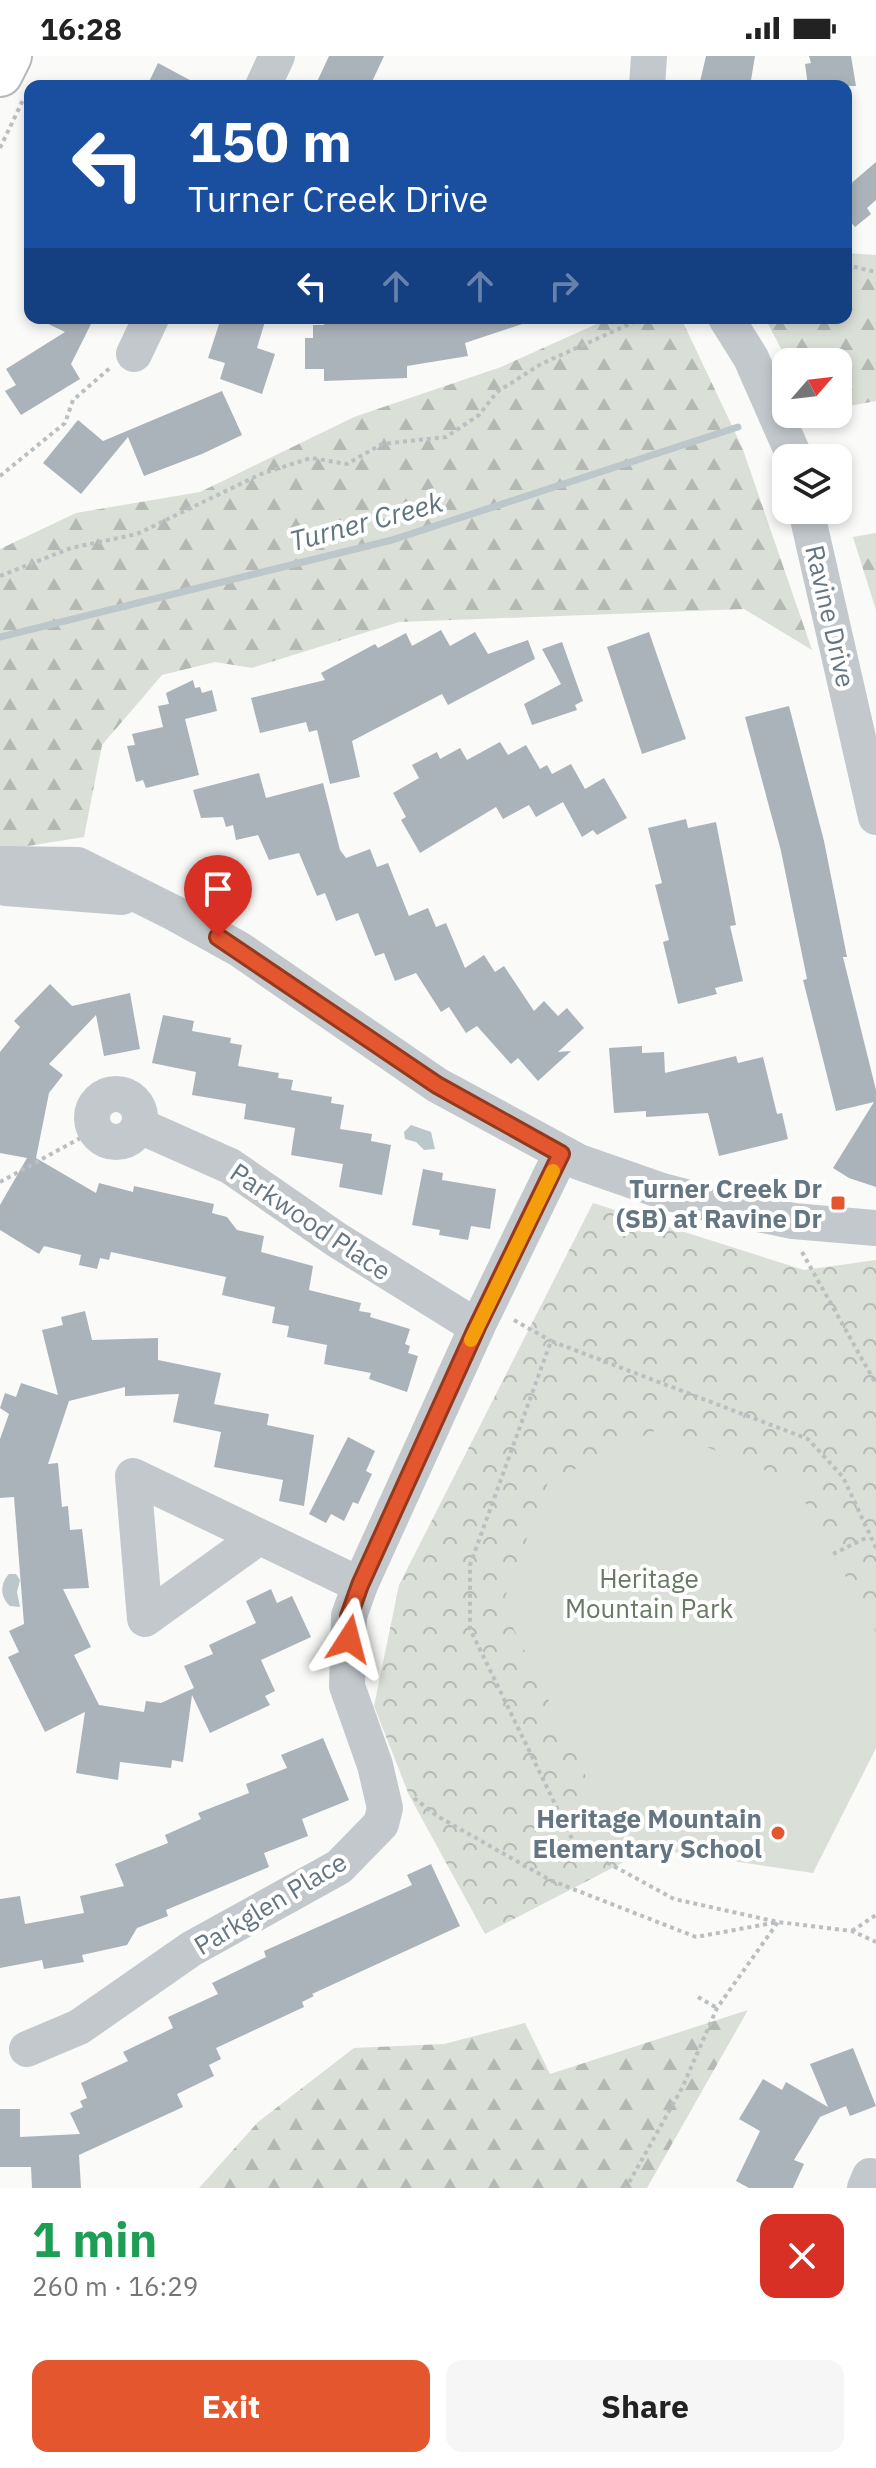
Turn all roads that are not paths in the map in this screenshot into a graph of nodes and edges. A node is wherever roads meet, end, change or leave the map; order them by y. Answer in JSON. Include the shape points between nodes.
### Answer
{"nodes":[{"id":1,"x":9,"y":56,"type":"edge"},
{"id":2,"x":277,"y":56,"type":"edge"},
{"id":3,"x":649,"y":56,"type":"edge"},
{"id":4,"x":266,"y":80,"type":"edge"},
{"id":5,"x":647,"y":80,"type":"edge"},
{"id":6,"x":12,"y":86,"type":"edge"},
{"id":7,"x":148,"y":324,"type":"edge"},
{"id":8,"x":730,"y":324,"type":"edge"},
{"id":9,"x":134,"y":354,"type":"road end"},
{"id":10,"x":789,"y":444,"type":"edge"},
{"id":11,"x":809,"y":524,"type":"edge"},
{"id":12,"x":876,"y":817,"type":"edge"},
{"id":13,"x":0,"y":864,"type":"edge"},
{"id":14,"x":0,"y":888,"type":"edge"},
{"id":15,"x":140,"y":899,"type":"junction"},
{"id":16,"x":95,"y":1130,"type":"road end"},
{"id":17,"x":561,"y":1154,"type":"junction"},
{"id":18,"x":876,"y":1228,"type":"edge"},
{"id":19,"x":491,"y":1321,"type":"junction"},
{"id":20,"x":259,"y":1537,"type":"dead end"},
{"id":21,"x":360,"y":1585,"type":"junction"},
{"id":22,"x":27,"y":2049,"type":"dead end"}],
"edges":[{"from":1,"to":6,"type":"main road"},
{"from":2,"to":4,"type":"street"},
{"from":3,"to":5,"type":"street"},
{"from":7,"to":9,"type":"street"},
{"from":8,"to":10,"type":"street","via":[[751,358]]},
{"from":11,"to":12,"type":"street","name":"Ravine Drive"},
{"from":13,"to":15,"type":"street","via":[[78,865]]},
{"from":14,"to":15,"type":"street"},
{"from":15,"to":17,"type":"street","via":[[239,949],[437,1085]]},
{"from":16,"to":19,"type":"street","name":"Parkwood Place","via":[[115,1143],[130,1138],[140,1126],[230,1166],[325,1232]]},
{"from":17,"to":18,"type":"street","via":[[719,1206],[793,1221]]},
{"from":17,"to":19,"type":"street","name":"Parkglen Place"},
{"from":19,"to":21,"type":"street","name":"Parkglen Place"},
{"from":20,"to":21,"type":"street"},
{"from":21,"to":22,"type":"street","name":"Parkglen Place","via":[[349,1616],[347,1686],[375,1765],[385,1808],[381,1824],[339,1867],[191,1949],[79,2027]]}]}
